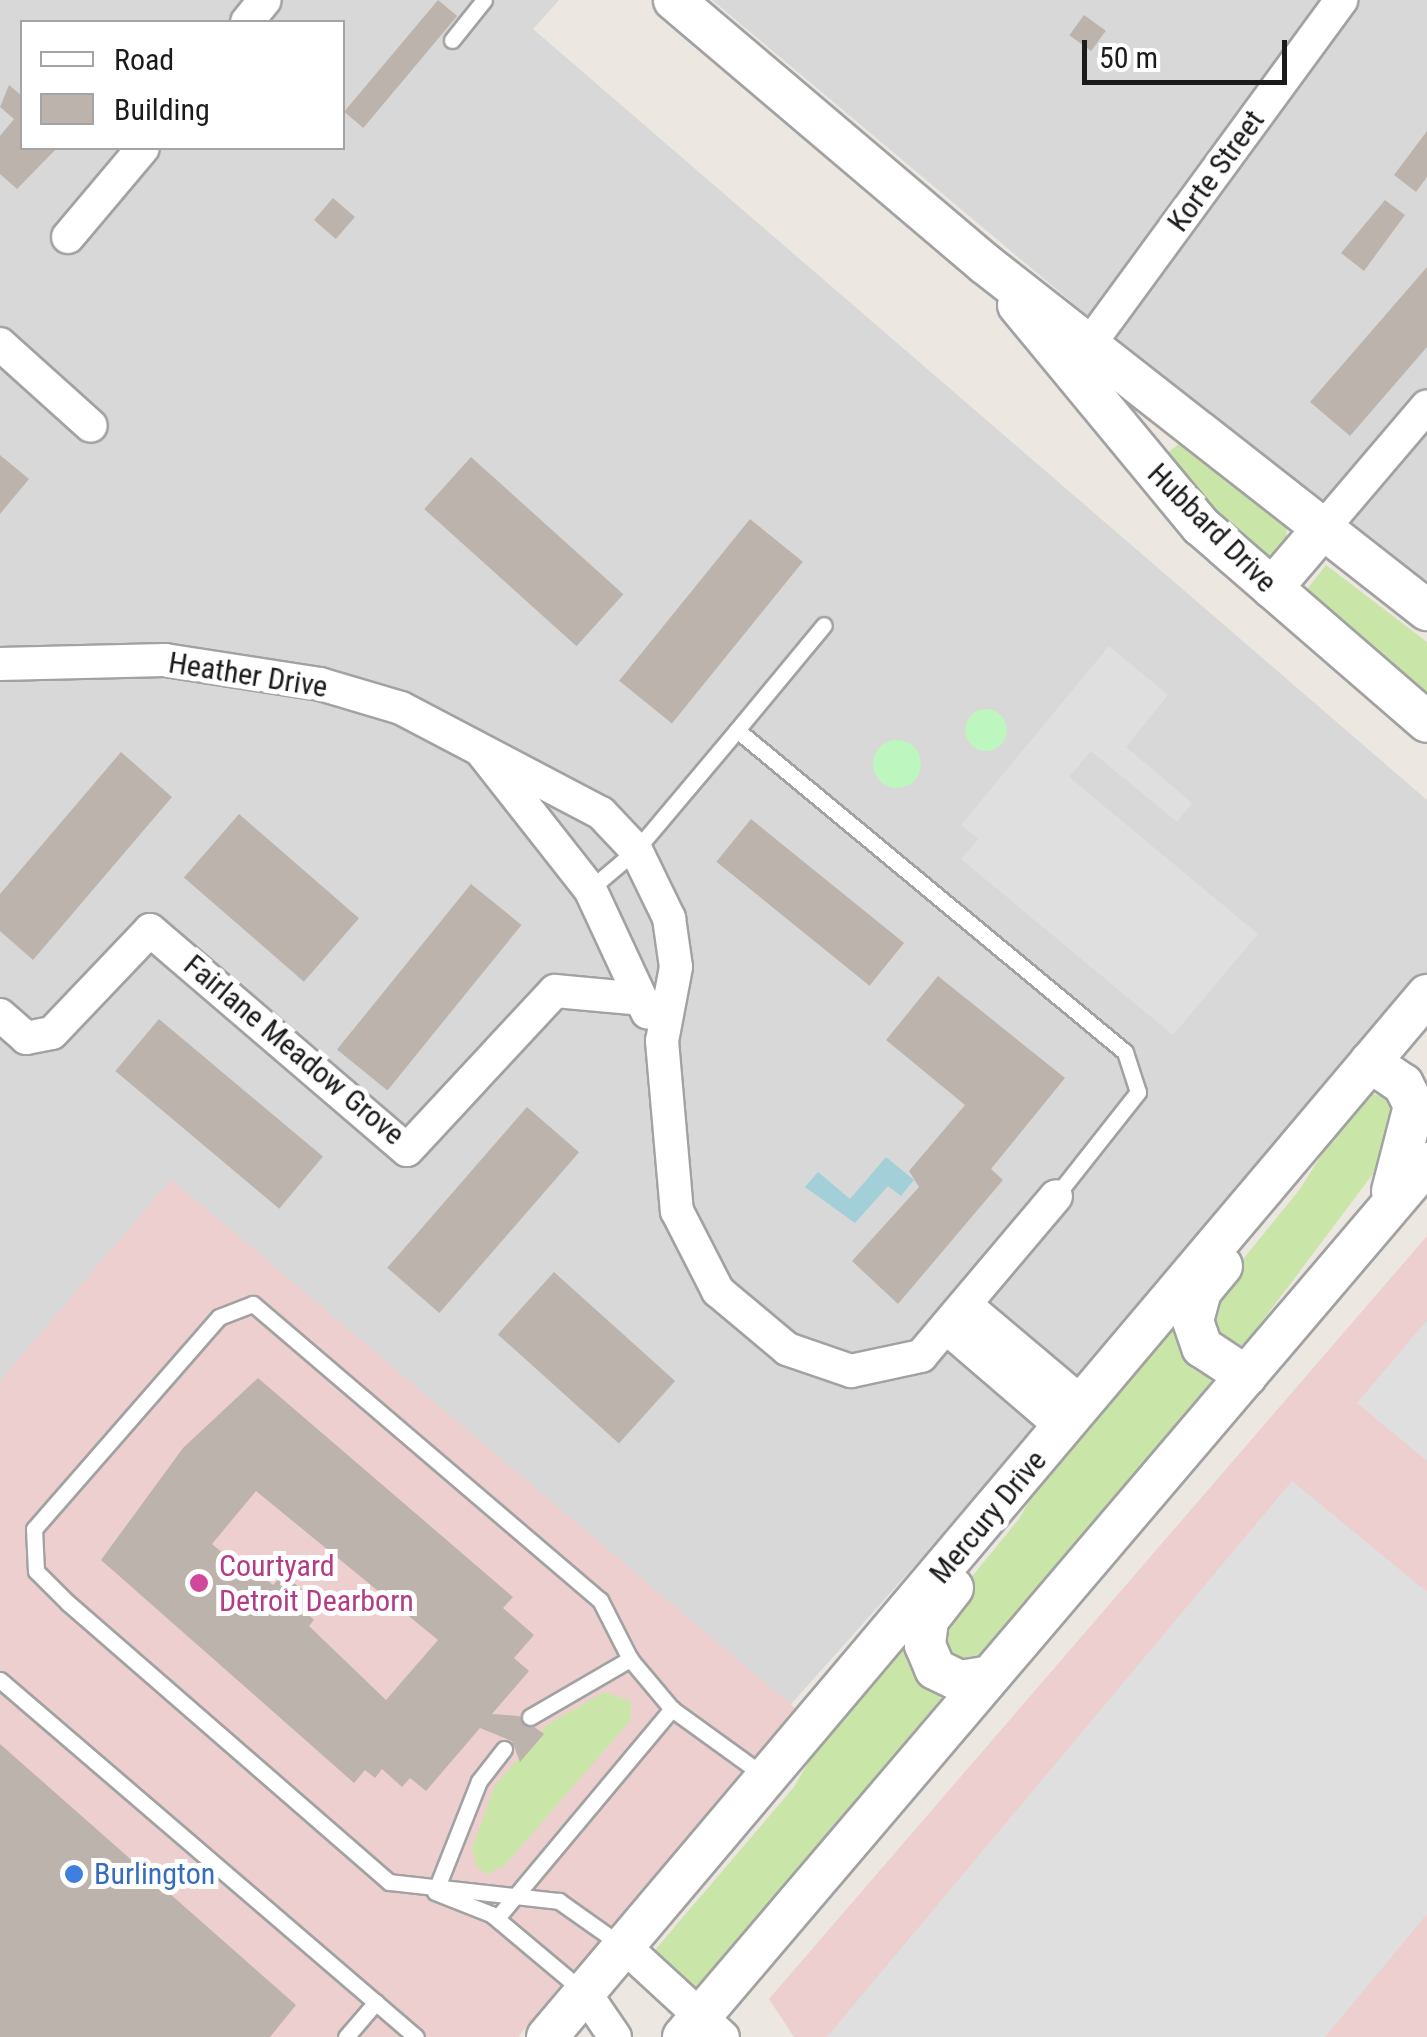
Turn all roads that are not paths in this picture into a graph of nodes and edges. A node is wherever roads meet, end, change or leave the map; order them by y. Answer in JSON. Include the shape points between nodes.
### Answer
{"nodes":[{"id":1,"x":266,"y":0,"type":"edge"},
{"id":2,"x":484,"y":0,"type":"edge"},
{"id":3,"x":1342,"y":0,"type":"edge"},
{"id":4,"x":698,"y":7,"type":"edge"},
{"id":5,"x":249,"y":20,"type":"edge"},
{"id":6,"x":452,"y":40,"type":"dead end"},
{"id":7,"x":141,"y":150,"type":"edge"},
{"id":8,"x":68,"y":238,"type":"dead end"},
{"id":9,"x":984,"y":263,"type":"junction"},
{"id":10,"x":1090,"y":342,"type":"junction"},
{"id":11,"x":0,"y":344,"type":"edge"},
{"id":12,"x":1427,"y":406,"type":"edge"},
{"id":13,"x":1193,"y":419,"type":"junction"},
{"id":14,"x":91,"y":426,"type":"dead end"},
{"id":15,"x":1146,"y":464,"type":"junction"},
{"id":16,"x":1325,"y":526,"type":"junction"},
{"id":17,"x":1272,"y":588,"type":"junction"},
{"id":18,"x":1427,"y":610,"type":"edge"},
{"id":19,"x":824,"y":626,"type":"dead end"},
{"id":20,"x":0,"y":664,"type":"edge"},
{"id":21,"x":1427,"y":722,"type":"edge"},
{"id":22,"x":737,"y":730,"type":"junction"},
{"id":23,"x":482,"y":752,"type":"junction"},
{"id":24,"x":636,"y":850,"type":"junction"},
{"id":25,"x":590,"y":889,"type":"junction"},
{"id":26,"x":1427,"y":995,"type":"edge"},
{"id":27,"x":641,"y":999,"type":"junction"},
{"id":28,"x":0,"y":1015,"type":"edge"},
{"id":29,"x":662,"y":1041,"type":"junction"},
{"id":30,"x":1370,"y":1062,"type":"junction"},
{"id":31,"x":1342,"y":1096,"type":"junction"},
{"id":32,"x":1427,"y":1163,"type":"edge"},
{"id":33,"x":1056,"y":1196,"type":"joint"},
{"id":34,"x":1388,"y":1210,"type":"junction"},
{"id":35,"x":957,"y":1317,"type":"junction"},
{"id":36,"x":1246,"y":1376,"type":"junction"},
{"id":37,"x":1062,"y":1427,"type":"junction"},
{"id":38,"x":630,"y":1659,"type":"junction"},
{"id":39,"x":990,"y":1676,"type":"junction"},
{"id":40,"x":0,"y":1680,"type":"edge"},
{"id":41,"x":672,"y":1709,"type":"junction"},
{"id":42,"x":530,"y":1718,"type":"dead end"},
{"id":43,"x":504,"y":1749,"type":"dead end"},
{"id":44,"x":770,"y":1780,"type":"junction"},
{"id":45,"x":435,"y":1892,"type":"junction"},
{"id":46,"x":516,"y":1893,"type":"junction"},
{"id":47,"x":497,"y":1918,"type":"junction"},
{"id":48,"x":625,"y":1947,"type":"junction"},
{"id":49,"x":585,"y":1993,"type":"junction"},
{"id":50,"x":376,"y":2002,"type":"junction"},
{"id":51,"x":702,"y":2030,"type":"edge"},
{"id":52,"x":346,"y":2037,"type":"edge"},
{"id":53,"x":416,"y":2037,"type":"edge"},
{"id":54,"x":547,"y":2037,"type":"edge"},
{"id":55,"x":615,"y":2037,"type":"edge"}],
"edges":[{"from":1,"to":5,"type":"street"},
{"from":2,"to":6,"type":"lane"},
{"from":3,"to":10,"type":"street","name":"Korte Street"},
{"from":4,"to":9,"type":"street","name":"Hubbard Drive"},
{"from":7,"to":8,"type":"street"},
{"from":9,"to":10,"type":"street","name":"Hubbard Drive"},
{"from":9,"to":15,"type":"street","name":"Hubbard Drive"},
{"from":10,"to":13,"type":"street","name":"Hubbard Drive"},
{"from":11,"to":14,"type":"street"},
{"from":12,"to":16,"type":"street"},
{"from":13,"to":15,"type":"street","via":[[1159,435]]},
{"from":13,"to":16,"type":"street","name":"Hubbard Drive"},
{"from":15,"to":17,"type":"street","name":"Hubbard Drive"},
{"from":16,"to":17,"type":"street"},
{"from":16,"to":18,"type":"street","name":"Hubbard Drive"},
{"from":17,"to":21,"type":"street","name":"Hubbard Drive"},
{"from":19,"to":22,"type":"lane"},
{"from":20,"to":23,"type":"street","name":"Heather Drive","via":[[146,659],[320,684],[402,708]]},
{"from":22,"to":24,"type":"lane"},
{"from":22,"to":33,"type":"lane","via":[[1133,1064],[1130,1105]]},
{"from":23,"to":24,"type":"street","name":"Heather Drive","via":[[567,790]]},
{"from":23,"to":25,"type":"street","name":"Heather Drive"},
{"from":24,"to":25,"type":"lane"},
{"from":24,"to":29,"type":"street","name":"Heather Drive","via":[[669,918],[676,967]]},
{"from":25,"to":27,"type":"street","name":"Heather Drive"},
{"from":26,"to":30,"type":"street","name":"Mercury Drive"},
{"from":27,"to":28,"type":"street","name":"Fairlane Meadow Grove","via":[[555,991],[406,1150],[150,930],[52,1033],[26,1038]]},
{"from":27,"to":29,"type":"street","name":"Heather Drive"},
{"from":29,"to":35,"type":"street","name":"Heather Drive","via":[[678,1211],[718,1291],[787,1349],[851,1371],[921,1356]]},
{"from":30,"to":31,"type":"street","name":"Mercury Drive"},
{"from":30,"to":34,"type":"street","via":[[1402,1084],[1414,1106]]},
{"from":31,"to":36,"type":"street","via":[[1292,1181],[1201,1291],[1193,1321],[1202,1347]]},
{"from":31,"to":37,"type":"street","name":"Mercury Drive"},
{"from":32,"to":34,"type":"street"},
{"from":33,"to":35,"type":"street","name":"Heather Drive"},
{"from":34,"to":36,"type":"street"},
{"from":35,"to":37,"type":"street"},
{"from":36,"to":39,"type":"street"},
{"from":37,"to":39,"type":"street","via":[[1007,1523],[928,1620],[935,1669],[960,1681]]},
{"from":37,"to":44,"type":"street","name":"Mercury Drive"},
{"from":38,"to":41,"type":"lane"},
{"from":38,"to":42,"type":"lane"},
{"from":38,"to":45,"type":"lane","via":[[600,1600],[253,1304],[219,1317],[34,1529],[36,1571],[107,1638],[389,1882]]},
{"from":39,"to":51,"type":"street"},
{"from":40,"to":50,"type":"lane"},
{"from":41,"to":44,"type":"lane"},
{"from":41,"to":46,"type":"lane"},
{"from":43,"to":45,"type":"lane","via":[[479,1781]]},
{"from":44,"to":48,"type":"street","name":"Mercury Drive"},
{"from":45,"to":46,"type":"lane"},
{"from":45,"to":47,"type":"lane"},
{"from":46,"to":47,"type":"lane"},
{"from":46,"to":48,"type":"lane","via":[[559,1901]]},
{"from":47,"to":49,"type":"lane"},
{"from":48,"to":49,"type":"street","name":"Mercury Drive"},
{"from":48,"to":51,"type":"street"},
{"from":49,"to":54,"type":"street","name":"Mercury Drive"},
{"from":49,"to":55,"type":"street"},
{"from":50,"to":52,"type":"lane"},
{"from":50,"to":53,"type":"lane"}]}
